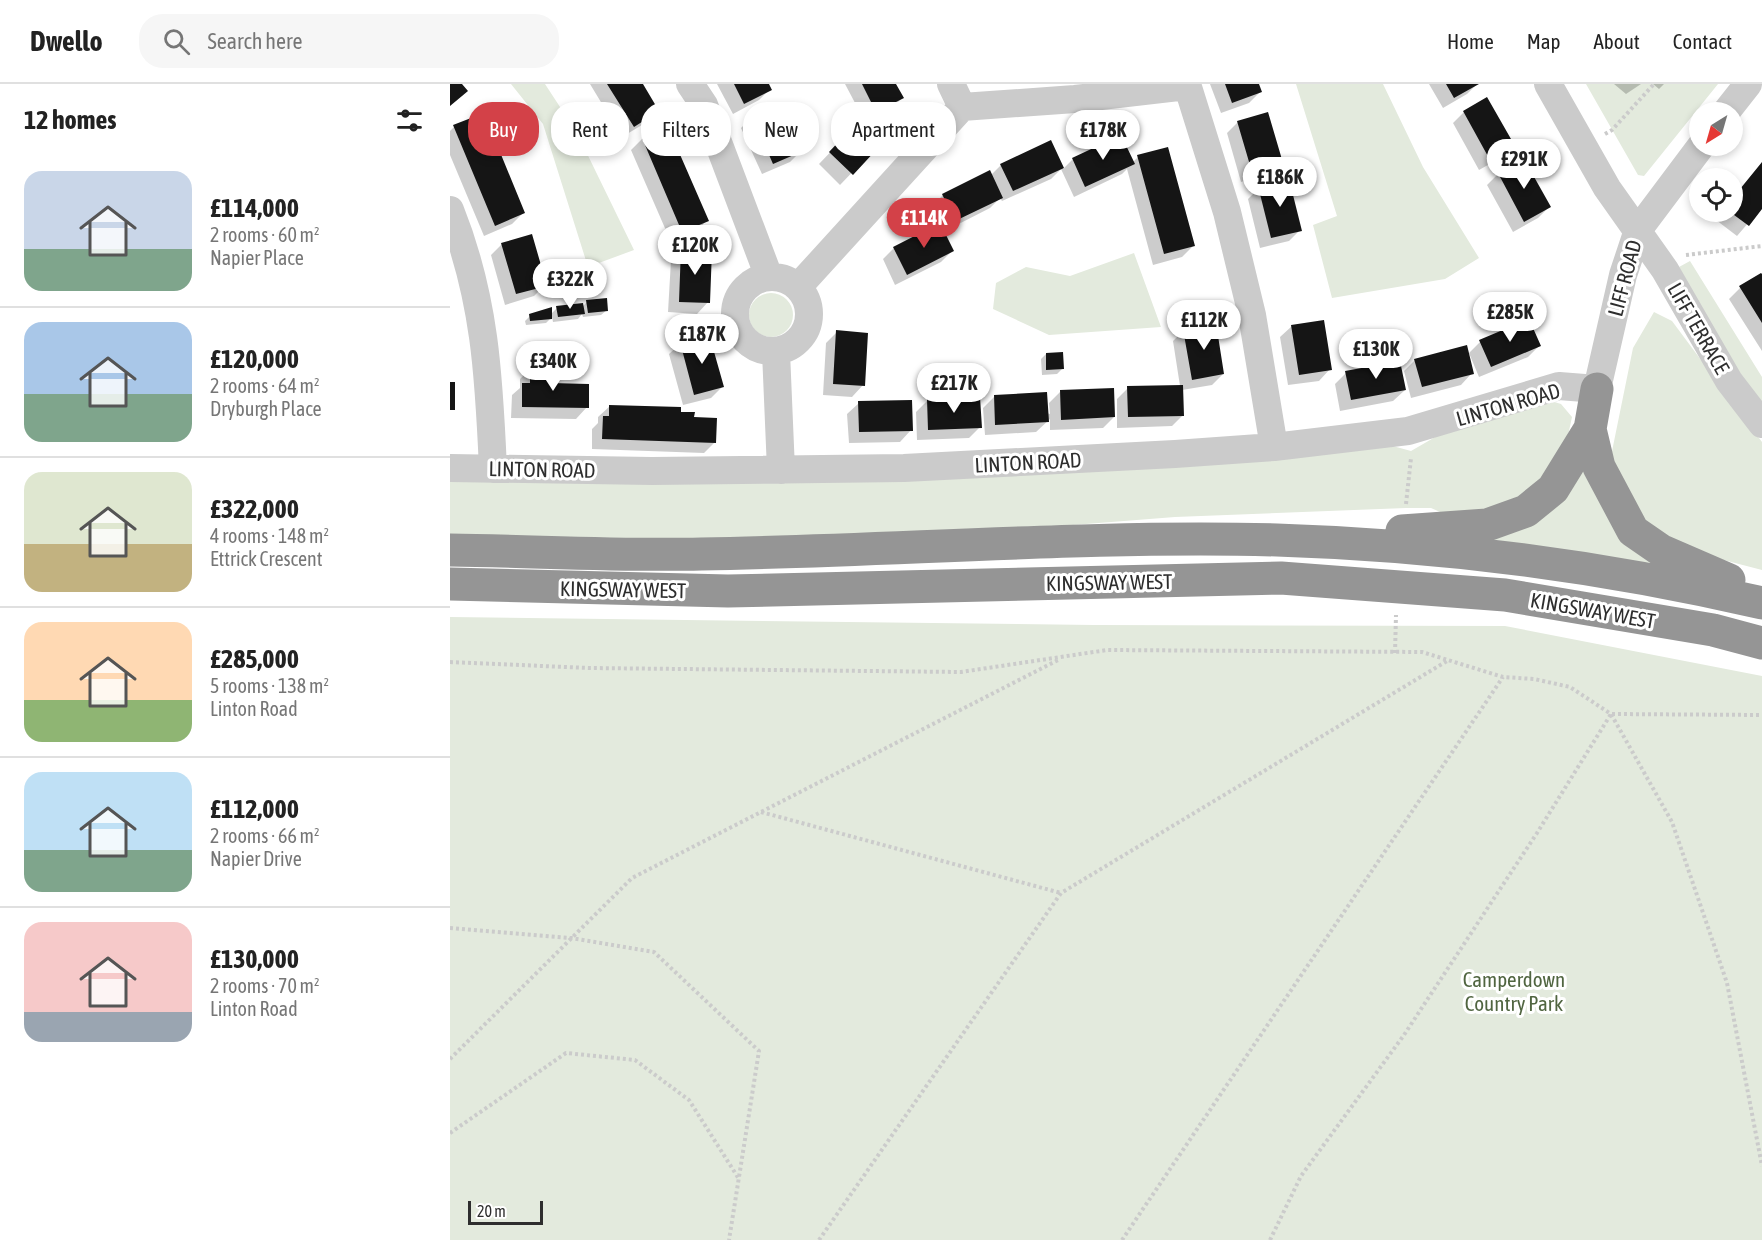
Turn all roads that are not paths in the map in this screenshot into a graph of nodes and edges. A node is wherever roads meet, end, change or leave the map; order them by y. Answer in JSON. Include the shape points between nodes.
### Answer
{"nodes":[{"id":1,"x":690,"y":84,"type":"edge"},
{"id":2,"x":1548,"y":84,"type":"edge"},
{"id":3,"x":1748,"y":84,"type":"edge"},
{"id":4,"x":1187,"y":85,"type":"edge"},
{"id":5,"x":957,"y":95,"type":"edge"},
{"id":6,"x":1734,"y":102,"type":"edge"},
{"id":7,"x":1694,"y":156,"type":"edge"},
{"id":8,"x":450,"y":210,"type":"edge"},
{"id":9,"x":1638,"y":230,"type":"junction"},
{"id":10,"x":769,"y":277,"type":"junction"},
{"id":11,"x":798,"y":287,"type":"junction"},
{"id":12,"x":776,"y":352,"type":"junction"},
{"id":13,"x":1598,"y":389,"type":"junction"},
{"id":14,"x":1762,"y":424,"type":"edge"},
{"id":15,"x":1590,"y":429,"type":"junction"},
{"id":16,"x":1274,"y":447,"type":"junction"},
{"id":17,"x":450,"y":468,"type":"edge"},
{"id":18,"x":493,"y":469,"type":"junction"},
{"id":19,"x":781,"y":470,"type":"junction"},
{"id":20,"x":1277,"y":540,"type":"junction"},
{"id":21,"x":450,"y":550,"type":"edge"},
{"id":22,"x":450,"y":584,"type":"edge"},
{"id":23,"x":1762,"y":594,"type":"edge"},
{"id":24,"x":1762,"y":603,"type":"edge"},
{"id":25,"x":1762,"y":643,"type":"edge"}],
"edges":[{"from":1,"to":10,"type":"street","via":[[704,105]]},
{"from":2,"to":9,"type":"street","name":"LIFF ROAD","via":[[1607,188]]},
{"from":3,"to":6,"type":"street"},
{"from":4,"to":5,"type":"street","via":[[1076,99]]},
{"from":4,"to":16,"type":"street","via":[[1233,235],[1252,315]]},
{"from":5,"to":11,"type":"street"},
{"from":7,"to":9,"type":"street"},
{"from":8,"to":18,"type":"street","via":[[467,252],[488,355]]},
{"from":9,"to":13,"type":"street","name":"LIFF ROAD","via":[[1623,275]]},
{"from":9,"to":14,"type":"street","name":"LIFF TERRACE","via":[[1729,381]]},
{"from":10,"to":11,"type":"street"},
{"from":10,"to":12,"type":"street","via":[[743,290],[736,303],[735,318],[748,343]]},
{"from":11,"to":12,"type":"street","via":[[805,297],[809,320],[798,342]]},
{"from":12,"to":19,"type":"street"},
{"from":13,"to":15,"type":"highway"},
{"from":13,"to":16,"type":"street","name":"LINTON ROAD","via":[[1559,386],[1408,431]]},
{"from":15,"to":20,"type":"highway","via":[[1553,489],[1526,511],[1486,525]]},
{"from":15,"to":23,"type":"highway","via":[[1599,467],[1633,531],[1662,551]]},
{"from":16,"to":19,"type":"street","name":"LINTON ROAD","via":[[904,468]]},
{"from":17,"to":18,"type":"street","name":"LINTON ROAD"},
{"from":18,"to":19,"type":"street","name":"LINTON ROAD"},
{"from":20,"to":21,"type":"highway","name":"KINGSWAY WEST","via":[[1122,540],[699,554]]},
{"from":20,"to":24,"type":"highway","name":"KINGSWAY WEST","via":[[1519,559],[1675,583]]},
{"from":22,"to":25,"type":"highway","name":"KINGSWAY WEST","via":[[728,591],[1281,578],[1505,595],[1713,630]]}]}
